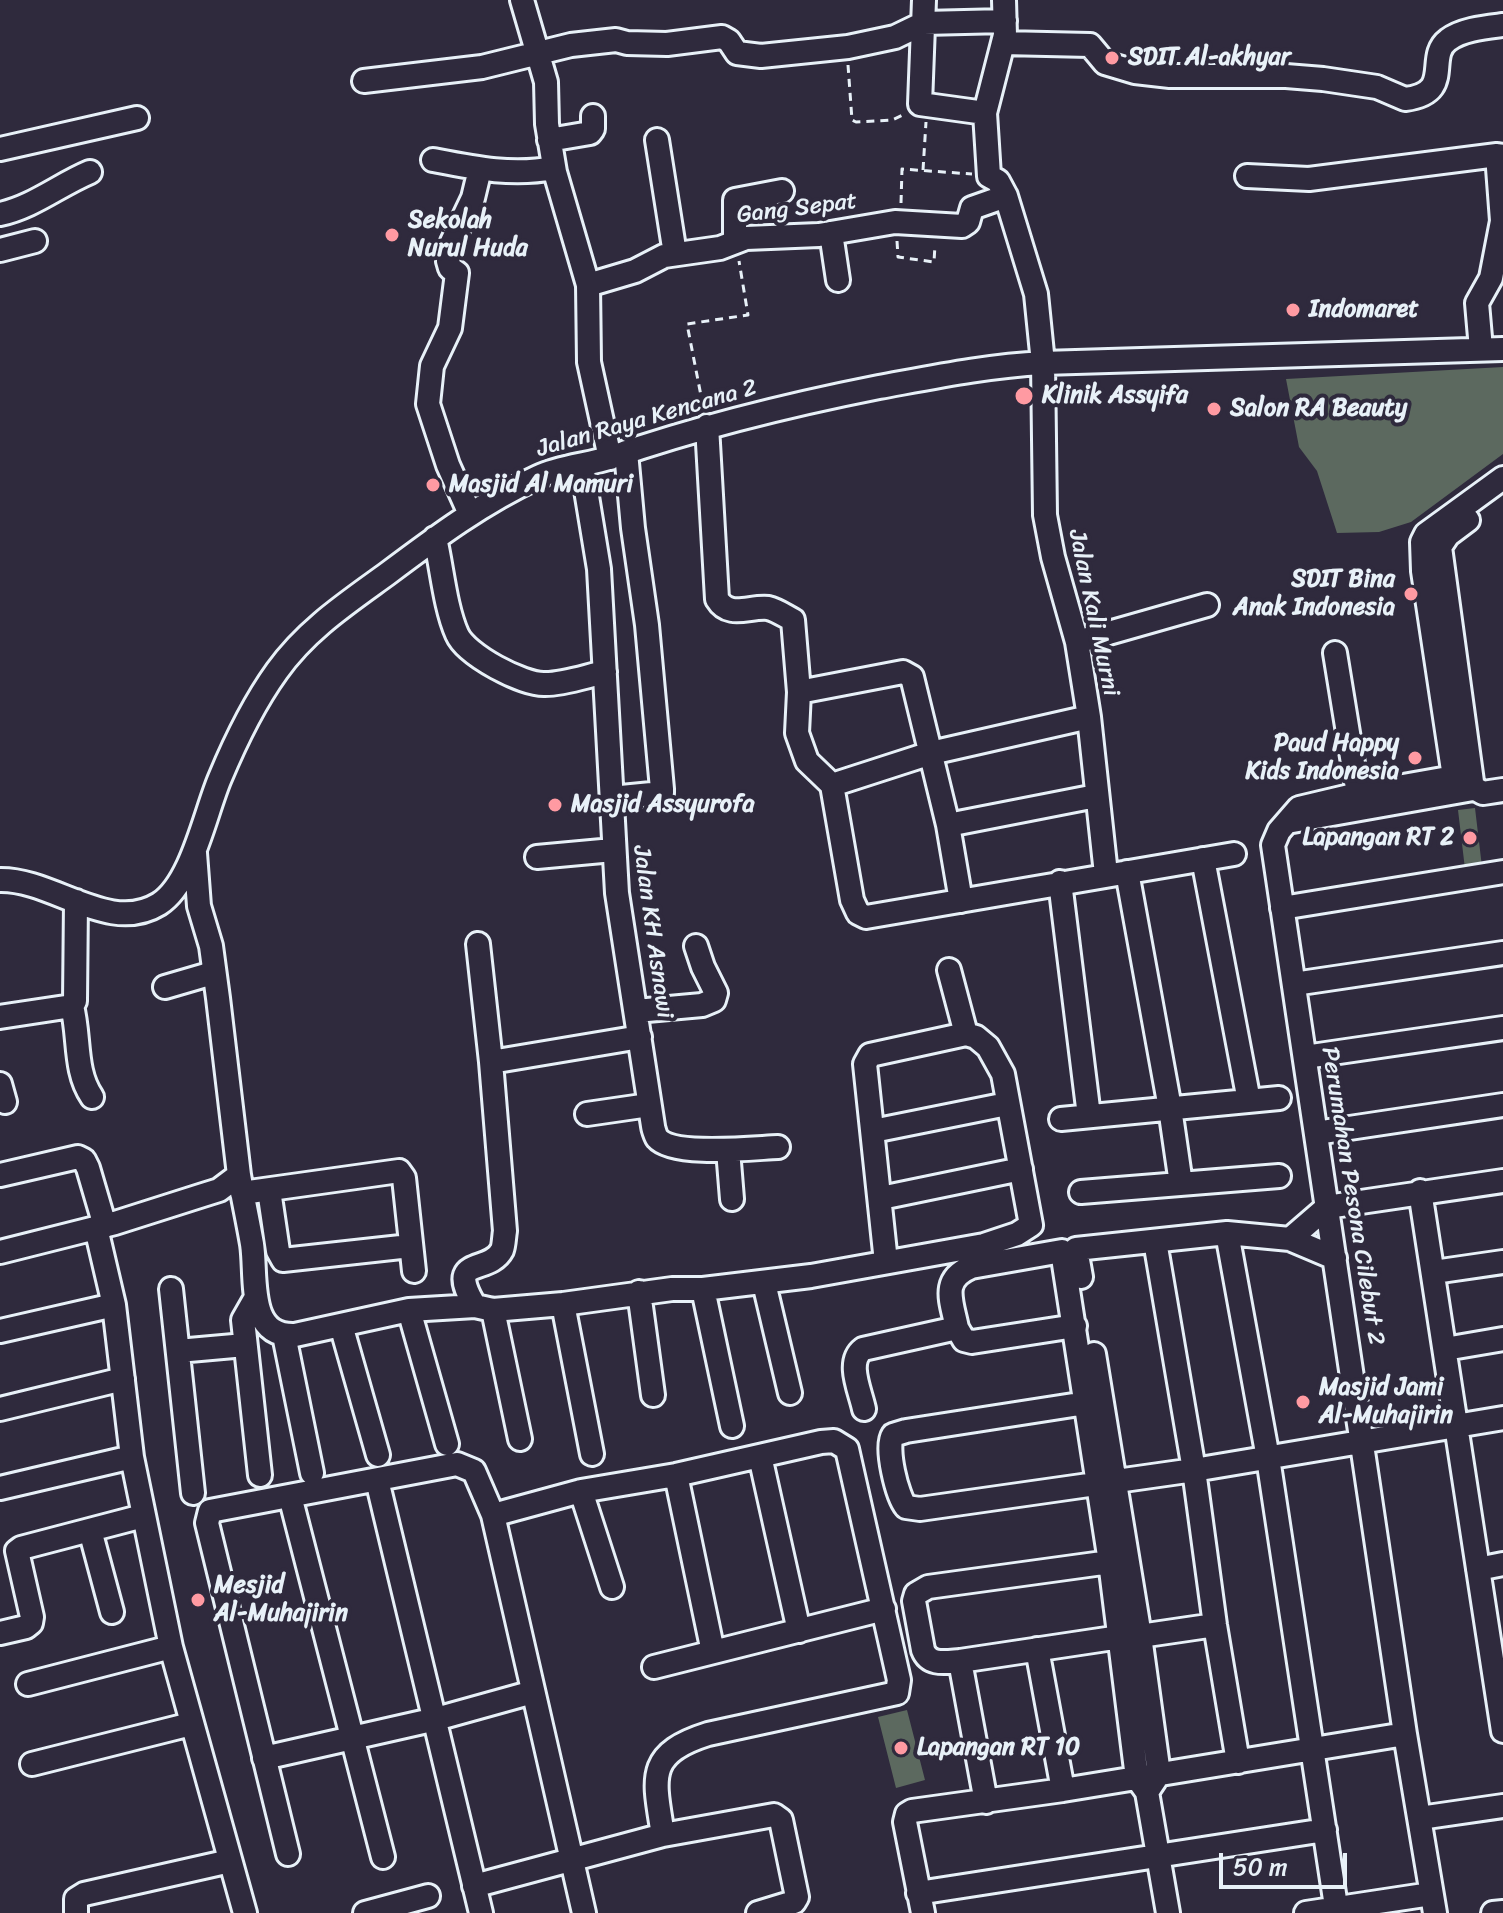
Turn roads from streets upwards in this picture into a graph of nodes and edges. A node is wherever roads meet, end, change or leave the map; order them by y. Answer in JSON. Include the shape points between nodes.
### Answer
{"nodes":[{"id":1,"x":522,"y":0,"type":"edge"},
{"id":2,"x":924,"y":0,"type":"edge"},
{"id":3,"x":1004,"y":21,"type":"edge"},
{"id":4,"x":924,"y":23,"type":"junction"},
{"id":5,"x":1503,"y":25,"type":"edge"},
{"id":6,"x":540,"y":54,"type":"junction"},
{"id":7,"x":364,"y":81,"type":"dead end"},
{"id":8,"x":985,"y":113,"type":"junction"},
{"id":9,"x":593,"y":116,"type":"dead end"},
{"id":10,"x":137,"y":118,"type":"dead end"},
{"id":11,"x":549,"y":140,"type":"junction"},
{"id":12,"x":657,"y":140,"type":"dead end"},
{"id":13,"x":0,"y":149,"type":"edge"},
{"id":14,"x":1500,"y":155,"type":"edge"},
{"id":15,"x":433,"y":160,"type":"dead end"},
{"id":16,"x":554,"y":168,"type":"junction"},
{"id":17,"x":480,"y":169,"type":"junction"},
{"id":18,"x":90,"y":172,"type":"dead end"},
{"id":19,"x":1247,"y":176,"type":"dead end"},
{"id":20,"x":782,"y":191,"type":"dead end"},
{"id":21,"x":1006,"y":196,"type":"junction"},
{"id":22,"x":0,"y":214,"type":"edge"},
{"id":23,"x":831,"y":233,"type":"junction"},
{"id":24,"x":35,"y":241,"type":"dead end"},
{"id":25,"x":735,"y":242,"type":"junction"},
{"id":26,"x":0,"y":250,"type":"edge"},
{"id":27,"x":675,"y":254,"type":"junction"},
{"id":28,"x":838,"y":280,"type":"dead end"},
{"id":29,"x":588,"y":285,"type":"junction"},
{"id":30,"x":1492,"y":349,"type":"edge"},
{"id":31,"x":1043,"y":363,"type":"junction"},
{"id":32,"x":707,"y":426,"type":"junction"},
{"id":33,"x":618,"y":455,"type":"junction"},
{"id":34,"x":582,"y":466,"type":"junction"},
{"id":35,"x":1503,"y":478,"type":"edge"},
{"id":36,"x":1503,"y":494,"type":"edge"},
{"id":37,"x":470,"y":514,"type":"junction"},
{"id":38,"x":435,"y":538,"type":"junction"},
{"id":39,"x":1207,"y":605,"type":"dead end"},
{"id":40,"x":1441,"y":627,"type":"junction"},
{"id":41,"x":1077,"y":642,"type":"junction"},
{"id":42,"x":1335,"y":653,"type":"dead end"},
{"id":43,"x":605,"y":672,"type":"junction"},
{"id":44,"x":799,"y":692,"type":"junction"},
{"id":45,"x":1089,"y":717,"type":"junction"},
{"id":46,"x":931,"y":753,"type":"junction"},
{"id":47,"x":1454,"y":777,"type":"junction"},
{"id":48,"x":832,"y":785,"type":"junction"},
{"id":49,"x":1473,"y":789,"type":"junction"},
{"id":50,"x":1503,"y":790,"type":"edge"},
{"id":51,"x":1358,"y":794,"type":"junction"},
{"id":52,"x":1096,"y":796,"type":"junction"},
{"id":53,"x":611,"y":798,"type":"junction"},
{"id":54,"x":1285,"y":822,"type":"junction"},
{"id":55,"x":948,"y":825,"type":"junction"},
{"id":56,"x":194,"y":848,"type":"junction"},
{"id":57,"x":613,"y":850,"type":"junction"},
{"id":58,"x":1234,"y":854,"type":"dead end"},
{"id":59,"x":537,"y":857,"type":"dead end"},
{"id":60,"x":1203,"y":859,"type":"junction"},
{"id":61,"x":1503,"y":872,"type":"edge"},
{"id":62,"x":1117,"y":873,"type":"junction"},
{"id":63,"x":0,"y":880,"type":"edge"},
{"id":64,"x":1060,"y":882,"type":"junction"},
{"id":65,"x":76,"y":901,"type":"junction"},
{"id":66,"x":961,"y":901,"type":"junction"},
{"id":67,"x":1282,"y":908,"type":"junction"},
{"id":68,"x":478,"y":944,"type":"dead end"},
{"id":69,"x":696,"y":946,"type":"dead end"},
{"id":70,"x":1503,"y":953,"type":"edge"},
{"id":71,"x":214,"y":970,"type":"junction"},
{"id":72,"x":949,"y":970,"type":"dead end"},
{"id":73,"x":1294,"y":984,"type":"junction"},
{"id":74,"x":165,"y":987,"type":"dead end"},
{"id":75,"x":72,"y":1006,"type":"junction"},
{"id":76,"x":636,"y":1011,"type":"junction"},
{"id":77,"x":0,"y":1017,"type":"edge"},
{"id":78,"x":1503,"y":1028,"type":"edge"},
{"id":79,"x":966,"y":1034,"type":"junction"},
{"id":80,"x":640,"y":1037,"type":"junction"},
{"id":81,"x":1305,"y":1057,"type":"junction"},
{"id":82,"x":491,"y":1062,"type":"junction"},
{"id":83,"x":92,"y":1097,"type":"dead end"},
{"id":84,"x":1279,"y":1098,"type":"dead end"},
{"id":85,"x":1249,"y":1101,"type":"junction"},
{"id":86,"x":1007,"y":1104,"type":"junction"},
{"id":87,"x":649,"y":1105,"type":"junction"},
{"id":88,"x":1503,"y":1105,"type":"edge"},
{"id":89,"x":1170,"y":1108,"type":"junction"},
{"id":90,"x":587,"y":1114,"type":"dead end"},
{"id":91,"x":1089,"y":1116,"type":"junction"},
{"id":92,"x":1061,"y":1119,"type":"dead end"},
{"id":93,"x":873,"y":1131,"type":"junction"},
{"id":94,"x":1316,"y":1133,"type":"junction"},
{"id":95,"x":778,"y":1147,"type":"dead end"},
{"id":96,"x":728,"y":1150,"type":"junction"},
{"id":97,"x":1021,"y":1169,"type":"junction"},
{"id":98,"x":0,"y":1175,"type":"edge"},
{"id":99,"x":1279,"y":1176,"type":"dead end"},
{"id":100,"x":1503,"y":1181,"type":"edge"},
{"id":101,"x":240,"y":1184,"type":"junction"},
{"id":102,"x":1181,"y":1184,"type":"junction"},
{"id":103,"x":269,"y":1190,"type":"junction"},
{"id":104,"x":1420,"y":1191,"type":"junction"},
{"id":105,"x":1081,"y":1192,"type":"dead end"},
{"id":106,"x":881,"y":1198,"type":"junction"},
{"id":107,"x":732,"y":1199,"type":"dead end"},
{"id":108,"x":1327,"y":1207,"type":"junction"},
{"id":109,"x":100,"y":1227,"type":"junction"},
{"id":110,"x":1227,"y":1233,"type":"junction"},
{"id":111,"x":1290,"y":1239,"type":"junction"},
{"id":112,"x":1155,"y":1241,"type":"junction"},
{"id":113,"x":410,"y":1246,"type":"junction"},
{"id":114,"x":0,"y":1252,"type":"edge"},
{"id":115,"x":1335,"y":1258,"type":"junction"},
{"id":116,"x":886,"y":1262,"type":"junction"},
{"id":117,"x":1503,"y":1262,"type":"edge"},
{"id":118,"x":414,"y":1271,"type":"dead end"},
{"id":119,"x":1434,"y":1272,"type":"junction"},
{"id":120,"x":764,"y":1283,"type":"junction"},
{"id":121,"x":171,"y":1289,"type":"dead end"},
{"id":122,"x":703,"y":1289,"type":"junction"},
{"id":123,"x":639,"y":1292,"type":"junction"},
{"id":124,"x":255,"y":1299,"type":"junction"},
{"id":125,"x":563,"y":1304,"type":"junction"},
{"id":126,"x":114,"y":1305,"type":"junction"},
{"id":127,"x":484,"y":1308,"type":"junction"},
{"id":128,"x":409,"y":1310,"type":"junction"},
{"id":129,"x":341,"y":1325,"type":"junction"},
{"id":130,"x":1075,"y":1326,"type":"junction"},
{"id":131,"x":957,"y":1328,"type":"junction"},
{"id":132,"x":0,"y":1331,"type":"edge"},
{"id":133,"x":284,"y":1335,"type":"junction"},
{"id":134,"x":1503,"y":1339,"type":"edge"},
{"id":135,"x":245,"y":1345,"type":"junction"},
{"id":136,"x":1445,"y":1349,"type":"junction"},
{"id":137,"x":178,"y":1351,"type":"junction"},
{"id":138,"x":123,"y":1379,"type":"junction"},
{"id":139,"x":790,"y":1393,"type":"dead end"},
{"id":140,"x":653,"y":1395,"type":"dead end"},
{"id":141,"x":1086,"y":1403,"type":"junction"},
{"id":142,"x":0,"y":1409,"type":"edge"},
{"id":143,"x":864,"y":1409,"type":"dead end"},
{"id":144,"x":1503,"y":1418,"type":"edge"},
{"id":145,"x":732,"y":1426,"type":"dead end"},
{"id":146,"x":1456,"y":1427,"type":"junction"},
{"id":147,"x":520,"y":1439,"type":"dead end"},
{"id":148,"x":1364,"y":1443,"type":"junction"},
{"id":149,"x":447,"y":1444,"type":"dead end"},
{"id":150,"x":592,"y":1454,"type":"dead end"},
{"id":151,"x":378,"y":1455,"type":"dead end"},
{"id":152,"x":760,"y":1456,"type":"junction"},
{"id":153,"x":132,"y":1457,"type":"junction"},
{"id":154,"x":1268,"y":1458,"type":"junction"},
{"id":155,"x":1194,"y":1470,"type":"junction"},
{"id":156,"x":312,"y":1473,"type":"dead end"},
{"id":157,"x":260,"y":1475,"type":"dead end"},
{"id":158,"x":676,"y":1475,"type":"junction"},
{"id":159,"x":377,"y":1480,"type":"junction"},
{"id":160,"x":1107,"y":1482,"type":"junction"},
{"id":161,"x":0,"y":1488,"type":"edge"},
{"id":162,"x":581,"y":1491,"type":"junction"},
{"id":163,"x":193,"y":1493,"type":"dead end"},
{"id":164,"x":290,"y":1496,"type":"junction"},
{"id":165,"x":493,"y":1515,"type":"junction"},
{"id":166,"x":143,"y":1516,"type":"junction"},
{"id":167,"x":90,"y":1530,"type":"junction"},
{"id":168,"x":1110,"y":1562,"type":"junction"},
{"id":169,"x":1503,"y":1564,"type":"edge"},
{"id":170,"x":1478,"y":1569,"type":"junction"},
{"id":171,"x":612,"y":1587,"type":"dead end"},
{"id":172,"x":884,"y":1609,"type":"junction"},
{"id":173,"x":112,"y":1612,"type":"dead end"},
{"id":174,"x":1215,"y":1625,"type":"junction"},
{"id":175,"x":799,"y":1631,"type":"junction"},
{"id":176,"x":0,"y":1633,"type":"edge"},
{"id":177,"x":1130,"y":1637,"type":"junction"},
{"id":178,"x":171,"y":1647,"type":"junction"},
{"id":179,"x":1037,"y":1649,"type":"junction"},
{"id":180,"x":713,"y":1652,"type":"junction"},
{"id":181,"x":960,"y":1661,"type":"junction"},
{"id":182,"x":654,"y":1667,"type":"dead end"},
{"id":183,"x":28,"y":1684,"type":"dead end"},
{"id":184,"x":533,"y":1692,"type":"junction"},
{"id":185,"x":436,"y":1719,"type":"junction"},
{"id":186,"x":191,"y":1724,"type":"junction"},
{"id":187,"x":1503,"y":1725,"type":"edge"},
{"id":188,"x":1405,"y":1734,"type":"junction"},
{"id":189,"x":353,"y":1737,"type":"junction"},
{"id":190,"x":1313,"y":1750,"type":"junction"},
{"id":191,"x":264,"y":1758,"type":"junction"},
{"id":192,"x":1238,"y":1762,"type":"junction"},
{"id":193,"x":32,"y":1764,"type":"dead end"},
{"id":194,"x":1148,"y":1781,"type":"junction"},
{"id":195,"x":1063,"y":1790,"type":"junction"},
{"id":196,"x":986,"y":1802,"type":"junction"},
{"id":197,"x":1503,"y":1806,"type":"edge"},
{"id":198,"x":1420,"y":1818,"type":"junction"},
{"id":199,"x":1325,"y":1830,"type":"junction"},
{"id":200,"x":663,"y":1835,"type":"junction"},
{"id":201,"x":288,"y":1854,"type":"dead end"},
{"id":202,"x":383,"y":1857,"type":"dead end"},
{"id":203,"x":1159,"y":1857,"type":"junction"},
{"id":204,"x":570,"y":1859,"type":"junction"},
{"id":205,"x":230,"y":1861,"type":"junction"},
{"id":206,"x":474,"y":1886,"type":"junction"},
{"id":207,"x":428,"y":1896,"type":"dead end"},
{"id":208,"x":921,"y":1903,"type":"edge"},
{"id":209,"x":1433,"y":1903,"type":"edge"},
{"id":210,"x":1337,"y":1911,"type":"edge"},
{"id":211,"x":1503,"y":1912,"type":"edge"},
{"id":212,"x":76,"y":1913,"type":"edge"},
{"id":213,"x":245,"y":1913,"type":"edge"},
{"id":214,"x":365,"y":1913,"type":"edge"},
{"id":215,"x":481,"y":1913,"type":"edge"},
{"id":216,"x":584,"y":1913,"type":"edge"},
{"id":217,"x":758,"y":1913,"type":"edge"},
{"id":218,"x":1168,"y":1913,"type":"edge"},
{"id":219,"x":1306,"y":1913,"type":"edge"},
{"id":220,"x":1493,"y":1913,"type":"edge"}],
"edges":[{"from":1,"to":6,"type":"street"},
{"from":2,"to":4,"type":"street"},
{"from":3,"to":4,"type":"street"},
{"from":3,"to":5,"type":"street","via":[[1090,45],[1105,63],[1155,75],[1323,79],[1377,87],[1405,99],[1427,93],[1435,83],[1446,41]]},
{"from":3,"to":8,"type":"street"},
{"from":4,"to":6,"type":"street","via":[[895,37],[848,47],[761,56],[741,55],[722,37],[667,44],[616,40]]},
{"from":4,"to":8,"type":"street","via":[[920,104]]},
{"from":6,"to":7,"type":"street","via":[[482,67]]},
{"from":6,"to":11,"type":"street"},
{"from":8,"to":21,"type":"street","via":[[989,176]]},
{"from":9,"to":11,"type":"street","via":[[590,133]]},
{"from":10,"to":13,"type":"street"},
{"from":11,"to":16,"type":"street"},
{"from":12,"to":27,"type":"street"},
{"from":14,"to":19,"type":"street","via":[[1309,179]]},
{"from":14,"to":30,"type":"street","via":[[1502,221],[1491,278],[1477,303]]},
{"from":15,"to":17,"type":"street"},
{"from":16,"to":17,"type":"street","via":[[525,173]]},
{"from":16,"to":29,"type":"street"},
{"from":17,"to":37,"type":"street","via":[[452,242],[448,261],[457,273],[450,328],[432,366],[428,404]]},
{"from":18,"to":22,"type":"street"},
{"from":20,"to":25,"type":"street","via":[[735,200]]},
{"from":21,"to":23,"type":"street","name":"Gang Sepat","via":[[972,208],[966,225],[898,222]]},
{"from":21,"to":31,"type":"street","name":"Jalan Kali Murni","via":[[1033,280]]},
{"from":23,"to":25,"type":"street","name":"Gang Sepat"},
{"from":23,"to":28,"type":"street"},
{"from":24,"to":26,"type":"street"},
{"from":25,"to":27,"type":"street","name":"Gang Sepat"},
{"from":27,"to":29,"type":"street","name":"Gang Sepat"},
{"from":29,"to":33,"type":"street","via":[[589,362]]},
{"from":30,"to":31,"type":"street","name":"Jalan Raya Kencana 2"},
{"from":31,"to":32,"type":"street","name":"Jalan Raya Kencana 2","via":[[977,368]]},
{"from":31,"to":41,"type":"street","name":"Jalan Kali Murni","via":[[1045,515]]},
{"from":32,"to":33,"type":"street","name":"Jalan Raya Kencana 2"},
{"from":32,"to":44,"type":"street","via":[[717,599],[730,611],[764,608],[793,620]]},
{"from":33,"to":34,"type":"street","name":"Jalan Raya Kencana 2"},
{"from":33,"to":53,"type":"street","via":[[647,625],[662,793]]},
{"from":34,"to":37,"type":"street","name":"Jalan Raya Kencana 2","via":[[541,475]]},
{"from":34,"to":43,"type":"street","name":"Jalan KH Asnawi","via":[[599,569]]},
{"from":35,"to":40,"type":"street","via":[[1422,542],[1423,571]]},
{"from":36,"to":40,"type":"street","via":[[1448,535],[1440,547]]},
{"from":37,"to":38,"type":"street","name":"Jalan Raya Kencana 2"},
{"from":38,"to":43,"type":"street","via":[[454,627],[471,652],[530,683]]},
{"from":38,"to":56,"type":"street","name":"Jalan Raya Kencana 2","via":[[296,646],[255,707]]},
{"from":39,"to":41,"type":"street"},
{"from":40,"to":47,"type":"street"},
{"from":40,"to":49,"type":"street"},
{"from":41,"to":45,"type":"street","name":"Jalan Kali Murni"},
{"from":42,"to":51,"type":"street"},
{"from":43,"to":53,"type":"street","name":"Jalan KH Asnawi"},
{"from":44,"to":46,"type":"street","via":[[903,672],[916,685]]},
{"from":44,"to":48,"type":"street","via":[[797,733],[807,761]]},
{"from":45,"to":46,"type":"street"},
{"from":45,"to":52,"type":"street","name":"Jalan Kali Murni"},
{"from":46,"to":48,"type":"street"},
{"from":46,"to":55,"type":"street"},
{"from":47,"to":49,"type":"street"},
{"from":47,"to":51,"type":"street"},
{"from":48,"to":66,"type":"street","via":[[858,913],[866,917]]},
{"from":49,"to":50,"type":"street"},
{"from":49,"to":54,"type":"street"},
{"from":51,"to":54,"type":"street","via":[[1299,808]]},
{"from":52,"to":55,"type":"street"},
{"from":52,"to":62,"type":"street","name":"Jalan Kali Murni"},
{"from":53,"to":57,"type":"street","name":"Jalan KH Asnawi"},
{"from":54,"to":67,"type":"street","name":"Perumahan Pesona Cilebut 2","via":[[1273,845]]},
{"from":55,"to":66,"type":"street"},
{"from":56,"to":65,"type":"street","name":"Jalan Raya Kencana 2","via":[[178,884],[152,908],[124,914]]},
{"from":56,"to":71,"type":"street","via":[[199,906]]},
{"from":57,"to":59,"type":"street"},
{"from":57,"to":76,"type":"street","name":"Jalan KH Asnawi"},
{"from":58,"to":60,"type":"street"},
{"from":60,"to":62,"type":"street"},
{"from":60,"to":85,"type":"street"},
{"from":61,"to":67,"type":"street"},
{"from":62,"to":64,"type":"street"},
{"from":62,"to":89,"type":"street","name":"Jalan Kali Murni"},
{"from":63,"to":65,"type":"street","name":"Jalan Raya Kencana 2","via":[[23,881]]},
{"from":64,"to":66,"type":"street"},
{"from":64,"to":91,"type":"street"},
{"from":65,"to":75,"type":"street"},
{"from":67,"to":73,"type":"street","name":"Perumahan Pesona Cilebut 2"},
{"from":68,"to":82,"type":"street"},
{"from":69,"to":76,"type":"street","via":[[716,993],[714,1000]]},
{"from":70,"to":73,"type":"street"},
{"from":71,"to":74,"type":"street"},
{"from":71,"to":101,"type":"street"},
{"from":72,"to":79,"type":"street"},
{"from":73,"to":81,"type":"street","name":"Perumahan Pesona Cilebut 2"},
{"from":75,"to":77,"type":"street"},
{"from":75,"to":83,"type":"street","via":[[83,1084]]},
{"from":76,"to":80,"type":"street","name":"Jalan KH Asnawi"},
{"from":78,"to":81,"type":"street"},
{"from":79,"to":86,"type":"street","via":[[988,1047],[1003,1074]]},
{"from":79,"to":93,"type":"street","via":[[870,1055],[865,1064]]},
{"from":80,"to":82,"type":"street"},
{"from":80,"to":87,"type":"street","name":"Jalan KH Asnawi"},
{"from":81,"to":94,"type":"street","name":"Perumahan Pesona Cilebut 2"},
{"from":82,"to":127,"type":"street","via":[[505,1231],[501,1251],[470,1269],[465,1290]]},
{"from":84,"to":85,"type":"street"},
{"from":85,"to":89,"type":"street"},
{"from":86,"to":93,"type":"street"},
{"from":86,"to":97,"type":"street"},
{"from":87,"to":90,"type":"street"},
{"from":87,"to":96,"type":"street","name":"Jalan KH Asnawi","via":[[656,1137],[664,1142],[693,1150]]},
{"from":88,"to":94,"type":"street"},
{"from":89,"to":91,"type":"street"},
{"from":89,"to":102,"type":"street","name":"Jalan Kali Murni"},
{"from":91,"to":92,"type":"street"},
{"from":93,"to":106,"type":"street"},
{"from":94,"to":108,"type":"street","name":"Perumahan Pesona Cilebut 2"},
{"from":95,"to":96,"type":"street","name":"Jalan KH Asnawi"},
{"from":96,"to":107,"type":"street"},
{"from":97,"to":106,"type":"street"},
{"from":97,"to":116,"type":"street","via":[[1031,1225],[1001,1241]]},
{"from":98,"to":109,"type":"street","via":[[78,1157],[84,1160]]},
{"from":99,"to":102,"type":"street"},
{"from":100,"to":104,"type":"street"},
{"from":101,"to":103,"type":"street"},
{"from":101,"to":109,"type":"street"},
{"from":101,"to":124,"type":"street"},
{"from":102,"to":105,"type":"street"},
{"from":103,"to":113,"type":"street","via":[[283,1260]]},
{"from":103,"to":113,"type":"street","via":[[399,1171]]},
{"from":104,"to":108,"type":"street"},
{"from":104,"to":119,"type":"street"},
{"from":106,"to":116,"type":"street"},
{"from":108,"to":111,"type":"street"},
{"from":108,"to":115,"type":"street","name":"Perumahan Pesona Cilebut 2"},
{"from":109,"to":114,"type":"street"},
{"from":109,"to":126,"type":"street"},
{"from":110,"to":111,"type":"street"},
{"from":110,"to":112,"type":"street"},
{"from":110,"to":154,"type":"street"},
{"from":111,"to":115,"type":"street"},
{"from":112,"to":155,"type":"street"},
{"from":112,"to":160,"type":"street","via":[[1076,1249]]},
{"from":113,"to":118,"type":"street"},
{"from":115,"to":148,"type":"street","name":"Perumahan Pesona Cilebut 2"},
{"from":116,"to":120,"type":"street"},
{"from":117,"to":119,"type":"street"},
{"from":119,"to":136,"type":"street"},
{"from":120,"to":122,"type":"street"},
{"from":120,"to":139,"type":"street"},
{"from":121,"to":137,"type":"street"},
{"from":122,"to":123,"type":"street"},
{"from":122,"to":145,"type":"street"},
{"from":123,"to":125,"type":"street"},
{"from":123,"to":140,"type":"street"},
{"from":124,"to":133,"type":"street","via":[[266,1323]]},
{"from":124,"to":135,"type":"street","via":[[243,1320]]},
{"from":125,"to":127,"type":"street"},
{"from":125,"to":150,"type":"street"},
{"from":126,"to":132,"type":"street"},
{"from":126,"to":138,"type":"street"},
{"from":127,"to":128,"type":"street"},
{"from":127,"to":147,"type":"street"},
{"from":128,"to":129,"type":"street"},
{"from":128,"to":149,"type":"street"},
{"from":129,"to":133,"type":"street"},
{"from":129,"to":151,"type":"street"},
{"from":130,"to":131,"type":"street","via":[[972,1342]]},
{"from":130,"to":131,"type":"street","via":[[1062,1251],[961,1271],[949,1290]]},
{"from":130,"to":141,"type":"street"},
{"from":131,"to":143,"type":"street","via":[[858,1353],[853,1363]]},
{"from":133,"to":156,"type":"street"},
{"from":134,"to":136,"type":"street"},
{"from":135,"to":137,"type":"street"},
{"from":135,"to":157,"type":"street"},
{"from":136,"to":146,"type":"street"},
{"from":137,"to":163,"type":"street"},
{"from":138,"to":142,"type":"street"},
{"from":138,"to":153,"type":"street"},
{"from":141,"to":160,"type":"street"},
{"from":141,"to":160,"type":"street","via":[[893,1435],[888,1444],[900,1499],[911,1509]]},
{"from":144,"to":146,"type":"street"},
{"from":146,"to":148,"type":"street"},
{"from":146,"to":170,"type":"street"},
{"from":148,"to":154,"type":"street"},
{"from":148,"to":188,"type":"street","name":"Perumahan Pesona Cilebut 2"},
{"from":152,"to":158,"type":"street"},
{"from":152,"to":172,"type":"street","via":[[834,1441],[847,1449]]},
{"from":152,"to":175,"type":"street"},
{"from":153,"to":161,"type":"street"},
{"from":153,"to":166,"type":"street"},
{"from":154,"to":155,"type":"street"},
{"from":154,"to":190,"type":"street"},
{"from":155,"to":160,"type":"street"},
{"from":155,"to":174,"type":"street"},
{"from":158,"to":162,"type":"street"},
{"from":158,"to":180,"type":"street"},
{"from":159,"to":164,"type":"street"},
{"from":159,"to":165,"type":"street","via":[[466,1465],[474,1471]]},
{"from":159,"to":185,"type":"street"},
{"from":160,"to":168,"type":"street"},
{"from":160,"to":177,"type":"street"},
{"from":162,"to":165,"type":"street"},
{"from":162,"to":171,"type":"street"},
{"from":164,"to":189,"type":"street"},
{"from":164,"to":191,"type":"street","via":[[217,1508],[206,1516]]},
{"from":165,"to":184,"type":"street"},
{"from":166,"to":167,"type":"street"},
{"from":166,"to":178,"type":"street"},
{"from":167,"to":173,"type":"street"},
{"from":167,"to":176,"type":"street","via":[[17,1551],[31,1623]]},
{"from":168,"to":177,"type":"street"},
{"from":168,"to":181,"type":"street","via":[[920,1590],[914,1601],[925,1656],[935,1662]]},
{"from":169,"to":170,"type":"street"},
{"from":170,"to":187,"type":"street"},
{"from":172,"to":175,"type":"street"},
{"from":172,"to":200,"type":"street","via":[[897,1693],[681,1742],[666,1755],[658,1773]]},
{"from":174,"to":177,"type":"street"},
{"from":174,"to":192,"type":"street"},
{"from":175,"to":180,"type":"street"},
{"from":177,"to":179,"type":"street"},
{"from":177,"to":194,"type":"street"},
{"from":178,"to":183,"type":"street"},
{"from":178,"to":186,"type":"street"},
{"from":179,"to":181,"type":"street"},
{"from":179,"to":195,"type":"street"},
{"from":180,"to":182,"type":"street"},
{"from":181,"to":196,"type":"street"},
{"from":184,"to":185,"type":"street"},
{"from":184,"to":204,"type":"street"},
{"from":185,"to":189,"type":"street"},
{"from":185,"to":206,"type":"street"},
{"from":186,"to":193,"type":"street"},
{"from":186,"to":205,"type":"street"},
{"from":188,"to":190,"type":"street"},
{"from":188,"to":198,"type":"street","name":"Perumahan Pesona Cilebut 2"},
{"from":189,"to":191,"type":"street"},
{"from":189,"to":202,"type":"street"},
{"from":190,"to":192,"type":"street"},
{"from":190,"to":199,"type":"street"},
{"from":191,"to":201,"type":"street"},
{"from":192,"to":194,"type":"street"},
{"from":194,"to":195,"type":"street"},
{"from":194,"to":203,"type":"street"},
{"from":195,"to":196,"type":"street"},
{"from":196,"to":208,"type":"street","via":[[907,1814]]},
{"from":197,"to":198,"type":"street"},
{"from":198,"to":209,"type":"street","name":"Perumahan Pesona Cilebut 2"},
{"from":199,"to":203,"type":"street"},
{"from":199,"to":210,"type":"street"},
{"from":200,"to":204,"type":"street"},
{"from":200,"to":217,"type":"street","via":[[774,1815],[781,1820],[797,1897]]},
{"from":203,"to":208,"type":"street"},
{"from":203,"to":218,"type":"street"},
{"from":204,"to":206,"type":"street"},
{"from":204,"to":216,"type":"street"},
{"from":205,"to":212,"type":"street","via":[[84,1894],[76,1899]]},
{"from":205,"to":213,"type":"street"},
{"from":206,"to":215,"type":"street"},
{"from":207,"to":214,"type":"street"},
{"from":209,"to":210,"type":"street"},
{"from":210,"to":219,"type":"street"},
{"from":211,"to":220,"type":"street"}]}
